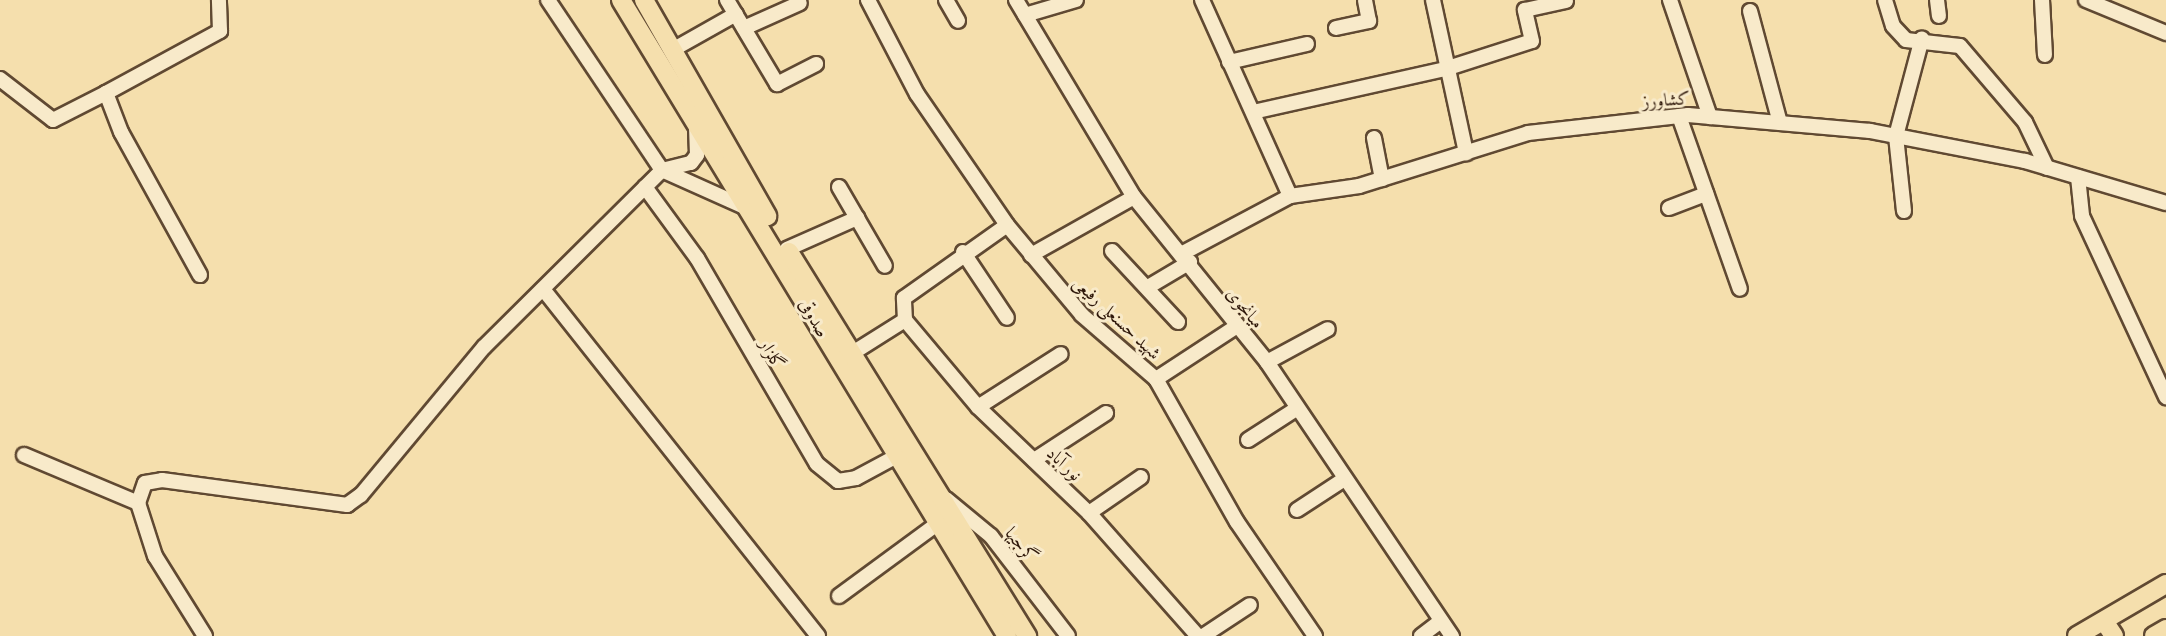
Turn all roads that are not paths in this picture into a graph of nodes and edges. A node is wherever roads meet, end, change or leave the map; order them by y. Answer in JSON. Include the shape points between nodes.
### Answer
{"nodes":[{"id":1,"x":219,"y":0,"type":"edge"},
{"id":2,"x":548,"y":0,"type":"edge"},
{"id":3,"x":621,"y":0,"type":"edge"},
{"id":4,"x":644,"y":0,"type":"edge"},
{"id":5,"x":727,"y":0,"type":"edge"},
{"id":6,"x":868,"y":0,"type":"edge"},
{"id":7,"x":946,"y":0,"type":"edge"},
{"id":8,"x":1016,"y":0,"type":"edge"},
{"id":9,"x":1076,"y":0,"type":"edge"},
{"id":10,"x":1202,"y":0,"type":"edge"},
{"id":11,"x":1365,"y":0,"type":"edge"},
{"id":12,"x":1433,"y":0,"type":"edge"},
{"id":13,"x":1670,"y":0,"type":"edge"},
{"id":14,"x":1885,"y":0,"type":"edge"},
{"id":15,"x":1936,"y":0,"type":"edge"},
{"id":16,"x":2042,"y":0,"type":"edge"},
{"id":17,"x":2086,"y":0,"type":"edge"},
{"id":18,"x":1566,"y":1,"type":"edge"},
{"id":19,"x":800,"y":3,"type":"dead end"},
{"id":20,"x":2122,"y":7,"type":"edge"},
{"id":21,"x":1750,"y":11,"type":"dead end"},
{"id":22,"x":736,"y":14,"type":"junction"},
{"id":23,"x":1025,"y":15,"type":"junction"},
{"id":24,"x":1939,"y":16,"type":"dead end"},
{"id":25,"x":958,"y":21,"type":"dead end"},
{"id":26,"x":744,"y":28,"type":"junction"},
{"id":27,"x":1336,"y":28,"type":"dead end"},
{"id":28,"x":2166,"y":33,"type":"edge"},
{"id":29,"x":1922,"y":38,"type":"junction"},
{"id":30,"x":1307,"y":44,"type":"dead end"},
{"id":31,"x":674,"y":49,"type":"junction"},
{"id":32,"x":2045,"y":55,"type":"dead end"},
{"id":33,"x":1229,"y":62,"type":"junction"},
{"id":34,"x":816,"y":64,"type":"dead end"},
{"id":35,"x":1445,"y":69,"type":"junction"},
{"id":36,"x":0,"y":79,"type":"edge"},
{"id":37,"x":106,"y":93,"type":"junction"},
{"id":38,"x":1253,"y":112,"type":"junction"},
{"id":39,"x":1679,"y":116,"type":"junction"},
{"id":40,"x":1710,"y":117,"type":"junction"},
{"id":41,"x":694,"y":119,"type":"junction"},
{"id":42,"x":1780,"y":123,"type":"junction"},
{"id":43,"x":1896,"y":136,"type":"junction"},
{"id":44,"x":1374,"y":138,"type":"dead end"},
{"id":45,"x":1466,"y":153,"type":"junction"},
{"id":46,"x":2047,"y":168,"type":"junction"},
{"id":47,"x":662,"y":170,"type":"junction"},
{"id":48,"x":2078,"y":177,"type":"junction"},
{"id":49,"x":1382,"y":179,"type":"junction"},
{"id":50,"x":645,"y":187,"type":"junction"},
{"id":51,"x":839,"y":187,"type":"dead end"},
{"id":52,"x":1706,"y":194,"type":"junction"},
{"id":53,"x":1290,"y":196,"type":"junction"},
{"id":54,"x":1134,"y":197,"type":"junction"},
{"id":55,"x":2166,"y":203,"type":"edge"},
{"id":56,"x":1669,"y":208,"type":"dead end"},
{"id":57,"x":749,"y":209,"type":"junction"},
{"id":58,"x":1904,"y":211,"type":"dead end"},
{"id":59,"x":857,"y":218,"type":"junction"},
{"id":60,"x":1007,"y":225,"type":"junction"},
{"id":61,"x":787,"y":249,"type":"junction"},
{"id":62,"x":1112,"y":251,"type":"dead end"},
{"id":63,"x":963,"y":252,"type":"junction"},
{"id":64,"x":1031,"y":255,"type":"junction"},
{"id":65,"x":1187,"y":258,"type":"junction"},
{"id":66,"x":885,"y":266,"type":"dead end"},
{"id":67,"x":200,"y":275,"type":"dead end"},
{"id":68,"x":1148,"y":287,"type":"junction"},
{"id":69,"x":543,"y":289,"type":"junction"},
{"id":70,"x":1740,"y":289,"type":"dead end"},
{"id":71,"x":1007,"y":318,"type":"dead end"},
{"id":72,"x":905,"y":320,"type":"junction"},
{"id":73,"x":1178,"y":322,"type":"dead end"},
{"id":74,"x":1237,"y":326,"type":"junction"},
{"id":75,"x":1328,"y":329,"type":"dead end"},
{"id":76,"x":851,"y":354,"type":"junction"},
{"id":77,"x":1061,"y":354,"type":"dead end"},
{"id":78,"x":1267,"y":362,"type":"junction"},
{"id":79,"x":1156,"y":379,"type":"junction"},
{"id":80,"x":2166,"y":397,"type":"edge"},
{"id":81,"x":978,"y":408,"type":"junction"},
{"id":82,"x":1296,"y":409,"type":"junction"},
{"id":83,"x":1106,"y":413,"type":"dead end"},
{"id":84,"x":1248,"y":440,"type":"dead end"},
{"id":85,"x":24,"y":455,"type":"dead end"},
{"id":86,"x":895,"y":457,"type":"junction"},
{"id":87,"x":1034,"y":460,"type":"junction"},
{"id":88,"x":1141,"y":477,"type":"dead end"},
{"id":89,"x":1343,"y":480,"type":"junction"},
{"id":90,"x":933,"y":488,"type":"junction"},
{"id":91,"x":138,"y":503,"type":"junction"},
{"id":92,"x":1298,"y":510,"type":"dead end"},
{"id":93,"x":1089,"y":513,"type":"junction"},
{"id":94,"x":937,"y":524,"type":"junction"},
{"id":95,"x":2166,"y":584,"type":"edge"},
{"id":96,"x":839,"y":596,"type":"dead end"},
{"id":97,"x":1250,"y":605,"type":"dead end"},
{"id":98,"x":1441,"y":621,"type":"junction"},
{"id":99,"x":2109,"y":628,"type":"edge"},
{"id":100,"x":2166,"y":629,"type":"edge"},
{"id":101,"x":2080,"y":635,"type":"edge"},
{"id":102,"x":205,"y":636,"type":"edge"},
{"id":103,"x":818,"y":636,"type":"edge"},
{"id":104,"x":1007,"y":636,"type":"edge"},
{"id":105,"x":1027,"y":636,"type":"edge"},
{"id":106,"x":1068,"y":636,"type":"edge"},
{"id":107,"x":1198,"y":636,"type":"edge"},
{"id":108,"x":1203,"y":636,"type":"edge"},
{"id":109,"x":1315,"y":636,"type":"edge"},
{"id":110,"x":1421,"y":636,"type":"edge"},
{"id":111,"x":1452,"y":636,"type":"edge"},
{"id":112,"x":2154,"y":636,"type":"edge"}],
"edges":[{"from":1,"to":37,"type":"street","via":[[220,31]]},
{"from":2,"to":47,"type":"street"},
{"from":3,"to":41,"type":"main road","name":"صدوقی"},
{"from":4,"to":31,"type":"main road","name":"صدوقی"},
{"from":5,"to":22,"type":"street"},
{"from":6,"to":60,"type":"street","name":"شهید حسنعلی رفیعی","via":[[917,94]]},
{"from":7,"to":25,"type":"street"},
{"from":8,"to":23,"type":"street","name":"میانجوی"},
{"from":9,"to":23,"type":"street"},
{"from":10,"to":33,"type":"street"},
{"from":11,"to":27,"type":"street","via":[[1368,21]]},
{"from":12,"to":35,"type":"street"},
{"from":13,"to":40,"type":"street"},
{"from":14,"to":29,"type":"street","via":[[1906,40]]},
{"from":15,"to":24,"type":"street"},
{"from":16,"to":32,"type":"street"},
{"from":17,"to":20,"type":"street"},
{"from":18,"to":35,"type":"street","via":[[1525,10],[1532,41]]},
{"from":19,"to":26,"type":"street"},
{"from":20,"to":28,"type":"street"},
{"from":21,"to":42,"type":"street"},
{"from":22,"to":26,"type":"street"},
{"from":22,"to":31,"type":"street"},
{"from":23,"to":54,"type":"street","name":"میانجوی"},
{"from":26,"to":34,"type":"street","via":[[777,84]]},
{"from":29,"to":43,"type":"street"},
{"from":29,"to":46,"type":"street","via":[[1960,46],[2025,122]]},
{"from":30,"to":33,"type":"street"},
{"from":31,"to":61,"type":"main road","name":"صدوقی"},
{"from":33,"to":38,"type":"street"},
{"from":35,"to":38,"type":"street"},
{"from":35,"to":45,"type":"street"},
{"from":36,"to":37,"type":"street","via":[[53,120]]},
{"from":37,"to":67,"type":"street"},
{"from":38,"to":53,"type":"street"},
{"from":39,"to":40,"type":"street","name":"کشاورز"},
{"from":39,"to":45,"type":"street","name":"کشاورز","via":[[1528,133]]},
{"from":39,"to":52,"type":"street"},
{"from":40,"to":42,"type":"street","name":"کشاورز"},
{"from":41,"to":47,"type":"street","via":[[697,155],[691,163]]},
{"from":41,"to":57,"type":"main road","name":"صدوقی"},
{"from":42,"to":43,"type":"street","name":"کشاورز"},
{"from":43,"to":46,"type":"street","name":"کشاورز"},
{"from":43,"to":58,"type":"street"},
{"from":44,"to":49,"type":"street"},
{"from":45,"to":49,"type":"street","name":"کشاورز"},
{"from":46,"to":48,"type":"street","name":"کشاورز"},
{"from":47,"to":50,"type":"street"},
{"from":47,"to":57,"type":"street"},
{"from":48,"to":55,"type":"street","name":"کشاورز"},
{"from":48,"to":80,"type":"street","via":[[2082,216]]},
{"from":49,"to":53,"type":"street","name":"کشاورز"},
{"from":50,"to":69,"type":"street"},
{"from":50,"to":86,"type":"street","name":"گلزار","via":[[696,258],[817,464],[838,481],[856,478]]},
{"from":51,"to":59,"type":"street"},
{"from":52,"to":56,"type":"street"},
{"from":52,"to":70,"type":"street"},
{"from":53,"to":65,"type":"street","name":"کشاورز"},
{"from":54,"to":64,"type":"street"},
{"from":54,"to":65,"type":"street","name":"میانجوی"},
{"from":57,"to":86,"type":"main road","name":"صدوقی"},
{"from":59,"to":61,"type":"street"},
{"from":59,"to":66,"type":"street"},
{"from":60,"to":63,"type":"street"},
{"from":60,"to":64,"type":"street","name":"شهید حسنعلی رفیعی"},
{"from":61,"to":76,"type":"main road","name":"صدوقی"},
{"from":62,"to":68,"type":"street"},
{"from":63,"to":71,"type":"street"},
{"from":63,"to":72,"type":"street","via":[[903,298]]},
{"from":64,"to":79,"type":"street","name":"شهید حسنعلی رفیعی","via":[[1082,315]]},
{"from":65,"to":68,"type":"street","name":"کشاورز"},
{"from":65,"to":74,"type":"street","name":"میانجوی"},
{"from":68,"to":73,"type":"street"},
{"from":69,"to":91,"type":"street","via":[[484,347],[361,495],[347,505],[162,480],[145,483]]},
{"from":69,"to":103,"type":"street"},
{"from":72,"to":76,"type":"street"},
{"from":72,"to":81,"type":"street","name":"نور آباد"},
{"from":74,"to":78,"type":"street","name":"میانجوی"},
{"from":74,"to":79,"type":"street"},
{"from":75,"to":78,"type":"street"},
{"from":76,"to":90,"type":"main road","name":"صدوقی"},
{"from":77,"to":81,"type":"street"},
{"from":78,"to":82,"type":"street","name":"میانجوی"},
{"from":79,"to":109,"type":"street","name":"شهید حسنعلی رفیعی","via":[[1237,522]]},
{"from":81,"to":87,"type":"street","name":"نور آباد"},
{"from":82,"to":84,"type":"street"},
{"from":82,"to":89,"type":"street","name":"میانجوی"},
{"from":83,"to":87,"type":"street"},
{"from":85,"to":91,"type":"street"},
{"from":86,"to":94,"type":"main road","name":"صدوقی"},
{"from":87,"to":93,"type":"street","name":"نور آباد"},
{"from":88,"to":93,"type":"street"},
{"from":89,"to":92,"type":"street"},
{"from":89,"to":98,"type":"street","name":"میانجوی"},
{"from":90,"to":105,"type":"main road","name":"صدوقی"},
{"from":90,"to":106,"type":"street","name":"گرجیها","via":[[991,536]]},
{"from":91,"to":102,"type":"street","via":[[155,556]]},
{"from":93,"to":107,"type":"street","name":"نور آباد"},
{"from":94,"to":96,"type":"street"},
{"from":94,"to":104,"type":"main road","name":"صدوقی"},
{"from":95,"to":99,"type":"main road"},
{"from":97,"to":108,"type":"street"},
{"from":98,"to":110,"type":"street"},
{"from":98,"to":111,"type":"street","name":"میانجوی"},
{"from":99,"to":101,"type":"main road"},
{"from":100,"to":112,"type":"main road"}]}
